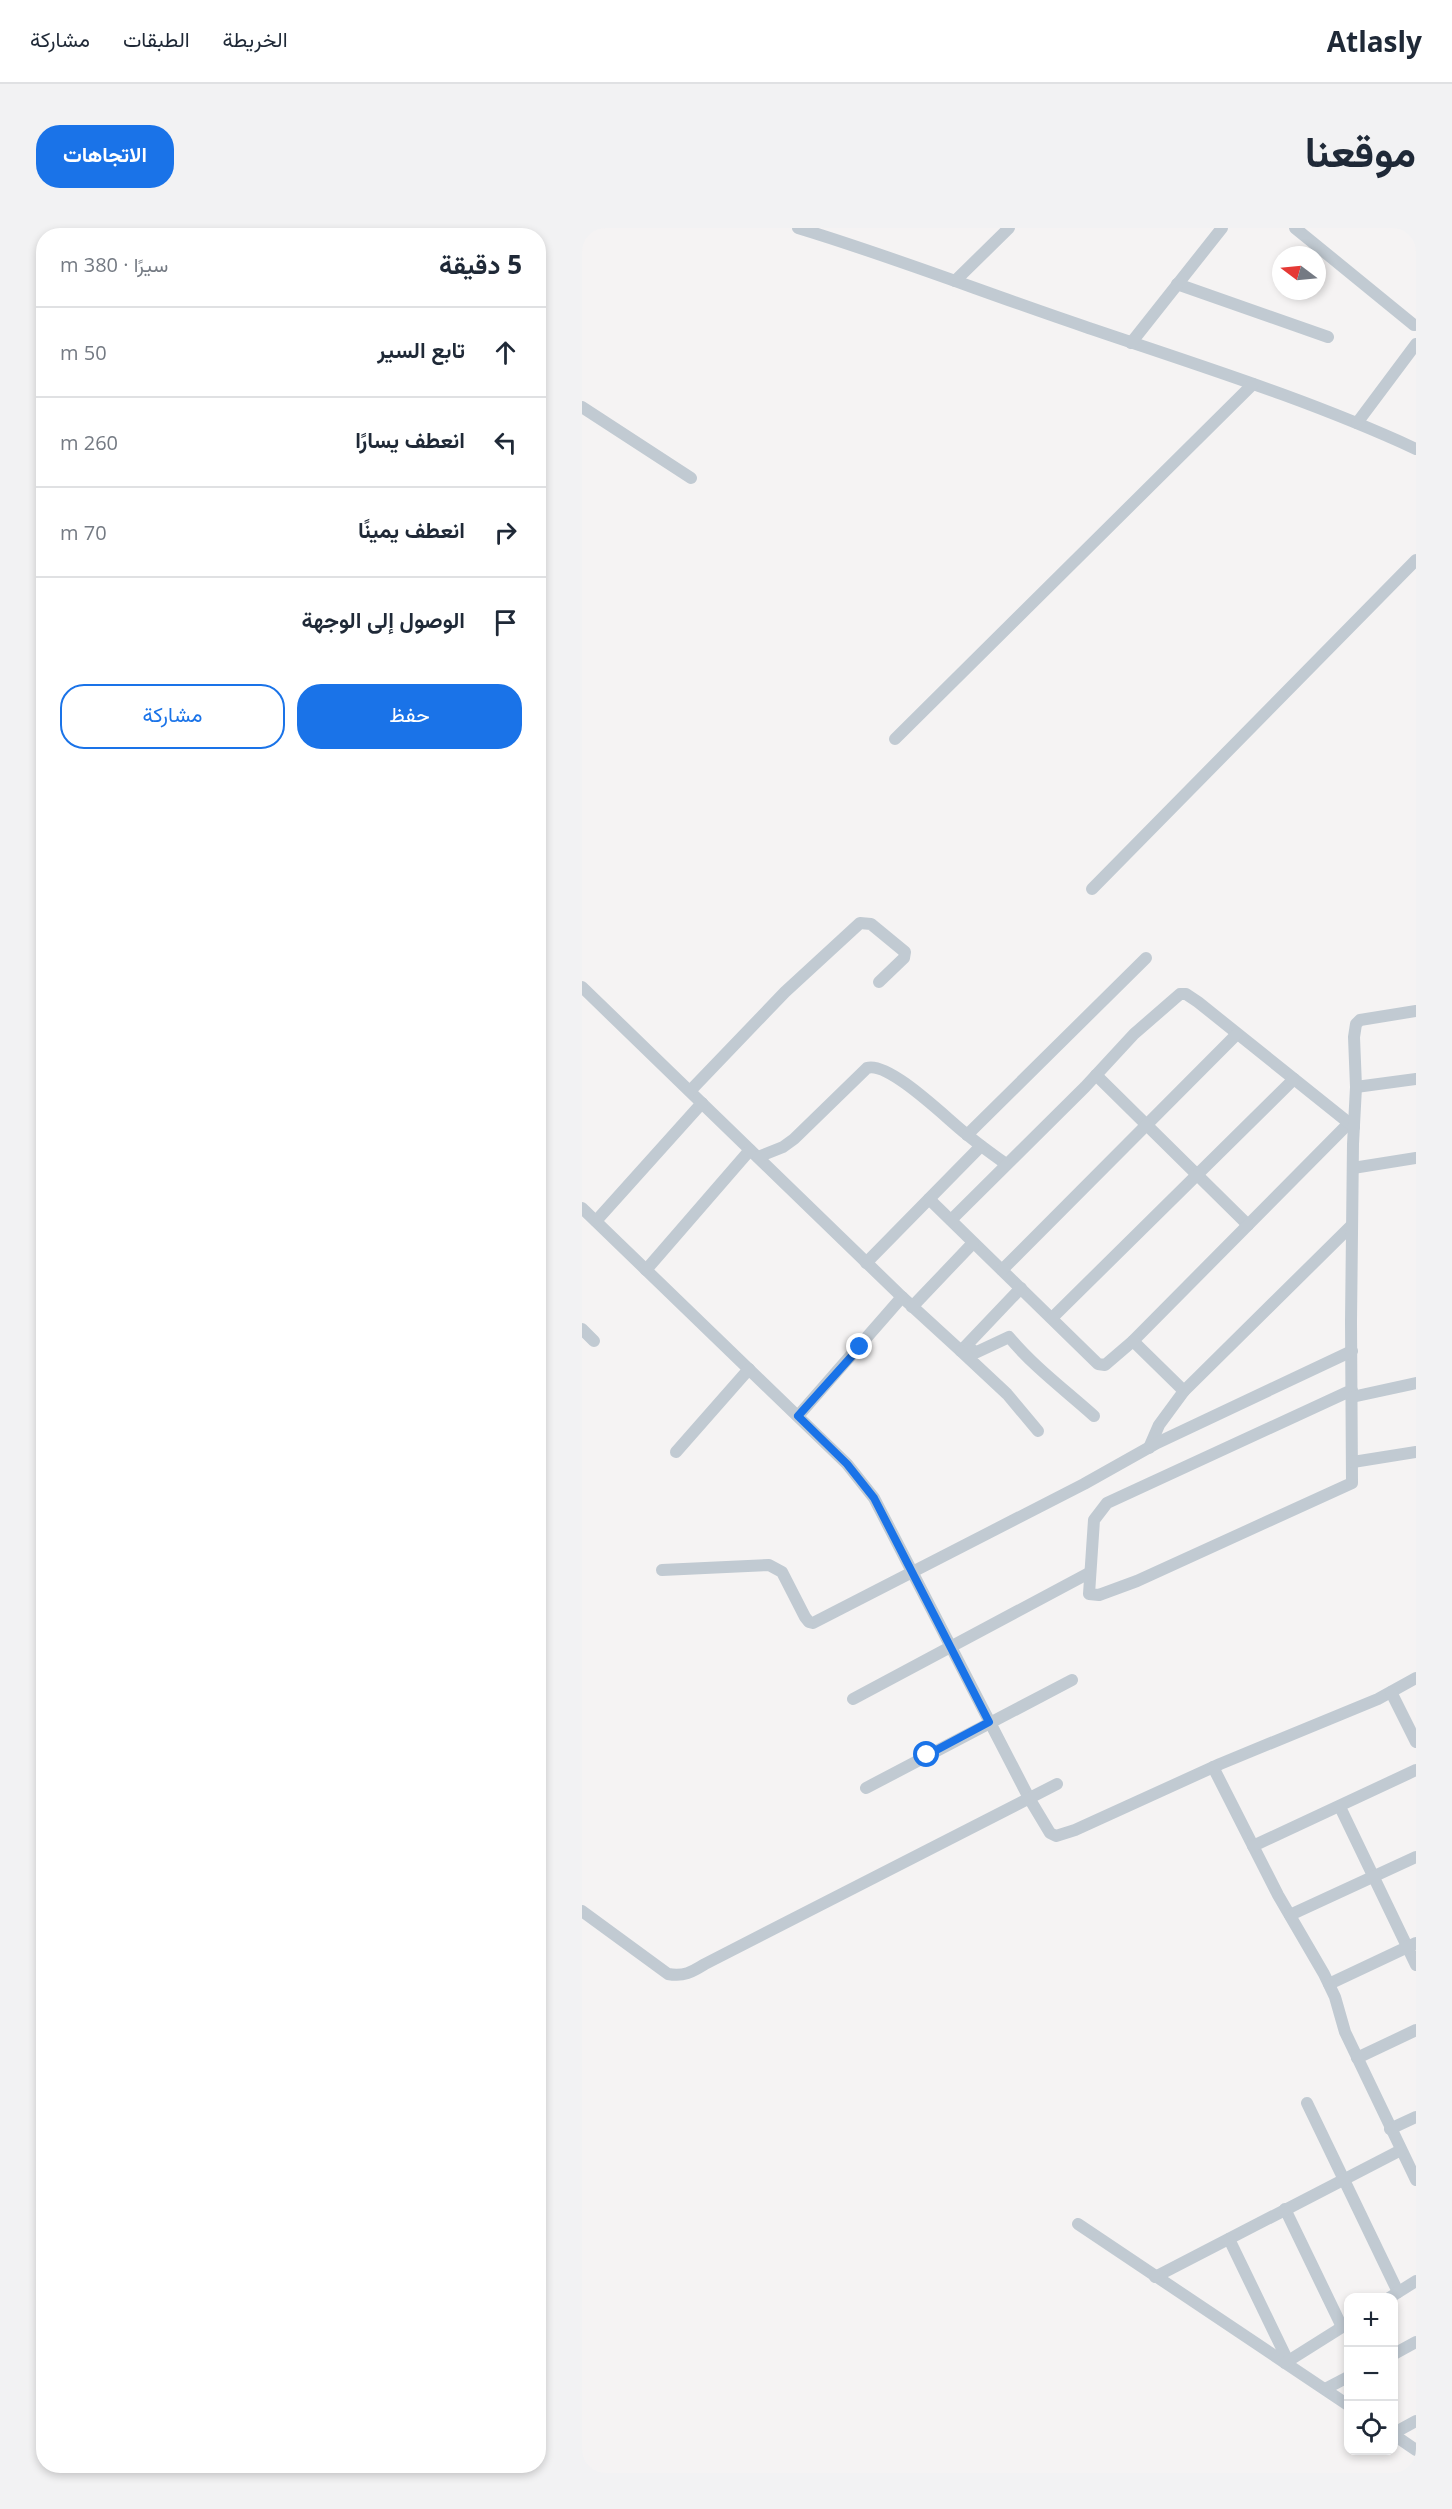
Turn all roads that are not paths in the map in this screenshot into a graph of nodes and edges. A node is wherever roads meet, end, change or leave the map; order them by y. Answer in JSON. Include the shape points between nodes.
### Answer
{"nodes":[{"id":1,"x":798,"y":228,"type":"edge"},
{"id":2,"x":1009,"y":228,"type":"edge"},
{"id":3,"x":1222,"y":228,"type":"edge"},
{"id":4,"x":1295,"y":228,"type":"edge"},
{"id":5,"x":955,"y":281,"type":"junction"},
{"id":6,"x":1177,"y":284,"type":"junction"},
{"id":7,"x":1414,"y":325,"type":"dead end"},
{"id":8,"x":1328,"y":337,"type":"dead end"},
{"id":9,"x":1131,"y":343,"type":"junction"},
{"id":10,"x":1416,"y":344,"type":"edge"},
{"id":11,"x":1253,"y":384,"type":"junction"},
{"id":12,"x":582,"y":407,"type":"edge"},
{"id":13,"x":1357,"y":423,"type":"junction"},
{"id":14,"x":1416,"y":449,"type":"edge"},
{"id":15,"x":691,"y":477,"type":"dead end"},
{"id":16,"x":1416,"y":560,"type":"edge"},
{"id":17,"x":895,"y":739,"type":"dead end"},
{"id":18,"x":1092,"y":889,"type":"dead end"},
{"id":19,"x":1146,"y":958,"type":"dead end"},
{"id":20,"x":879,"y":982,"type":"dead end"},
{"id":21,"x":582,"y":987,"type":"edge"},
{"id":22,"x":1416,"y":1011,"type":"edge"},
{"id":23,"x":1237,"y":1034,"type":"junction"},
{"id":24,"x":1096,"y":1075,"type":"junction"},
{"id":25,"x":1294,"y":1079,"type":"junction"},
{"id":26,"x":1416,"y":1079,"type":"edge"},
{"id":27,"x":1356,"y":1087,"type":"junction"},
{"id":28,"x":690,"y":1091,"type":"junction"},
{"id":29,"x":702,"y":1103,"type":"junction"},
{"id":30,"x":1146,"y":1125,"type":"junction"},
{"id":31,"x":1351,"y":1125,"type":"junction"},
{"id":32,"x":967,"y":1135,"type":"junction"},
{"id":33,"x":981,"y":1146,"type":"junction"},
{"id":34,"x":754,"y":1154,"type":"junction"},
{"id":35,"x":1416,"y":1158,"type":"edge"},
{"id":36,"x":1006,"y":1164,"type":"junction"},
{"id":37,"x":1353,"y":1168,"type":"junction"},
{"id":38,"x":1198,"y":1176,"type":"junction"},
{"id":39,"x":929,"y":1199,"type":"junction"},
{"id":40,"x":582,"y":1208,"type":"edge"},
{"id":41,"x":951,"y":1220,"type":"junction"},
{"id":42,"x":596,"y":1221,"type":"junction"},
{"id":43,"x":1248,"y":1225,"type":"junction"},
{"id":44,"x":1352,"y":1225,"type":"junction"},
{"id":45,"x":974,"y":1243,"type":"junction"},
{"id":46,"x":866,"y":1263,"type":"junction"},
{"id":47,"x":646,"y":1270,"type":"junction"},
{"id":48,"x":1002,"y":1270,"type":"junction"},
{"id":49,"x":1021,"y":1288,"type":"junction"},
{"id":50,"x":902,"y":1297,"type":"junction"},
{"id":51,"x":912,"y":1307,"type":"junction"},
{"id":52,"x":1053,"y":1318,"type":"junction"},
{"id":53,"x":582,"y":1329,"type":"edge"},
{"id":54,"x":594,"y":1341,"type":"dead end"},
{"id":55,"x":1133,"y":1341,"type":"junction"},
{"id":56,"x":963,"y":1349,"type":"junction"},
{"id":57,"x":1352,"y":1351,"type":"junction"},
{"id":58,"x":749,"y":1369,"type":"junction"},
{"id":59,"x":1416,"y":1383,"type":"edge"},
{"id":60,"x":1184,"y":1391,"type":"junction"},
{"id":61,"x":1352,"y":1393,"type":"junction"},
{"id":62,"x":798,"y":1416,"type":"junction"},
{"id":63,"x":1094,"y":1416,"type":"dead end"},
{"id":64,"x":1038,"y":1431,"type":"dead end"},
{"id":65,"x":1149,"y":1448,"type":"junction"},
{"id":66,"x":676,"y":1452,"type":"dead end"},
{"id":67,"x":1416,"y":1452,"type":"edge"},
{"id":68,"x":1353,"y":1462,"type":"junction"},
{"id":69,"x":662,"y":1570,"type":"dead end"},
{"id":70,"x":912,"y":1571,"type":"junction"},
{"id":71,"x":1089,"y":1573,"type":"junction"},
{"id":72,"x":950,"y":1646,"type":"junction"},
{"id":73,"x":1416,"y":1678,"type":"edge"},
{"id":74,"x":1072,"y":1680,"type":"dead end"},
{"id":75,"x":1391,"y":1692,"type":"junction"},
{"id":76,"x":853,"y":1699,"type":"dead end"},
{"id":77,"x":989,"y":1722,"type":"junction"},
{"id":78,"x":1416,"y":1742,"type":"edge"},
{"id":79,"x":1213,"y":1767,"type":"junction"},
{"id":80,"x":1416,"y":1770,"type":"edge"},
{"id":81,"x":1057,"y":1784,"type":"dead end"},
{"id":82,"x":866,"y":1788,"type":"dead end"},
{"id":83,"x":1029,"y":1798,"type":"junction"},
{"id":84,"x":1340,"y":1807,"type":"junction"},
{"id":85,"x":1253,"y":1846,"type":"junction"},
{"id":86,"x":1416,"y":1857,"type":"edge"},
{"id":87,"x":1374,"y":1878,"type":"junction"},
{"id":88,"x":582,"y":1911,"type":"edge"},
{"id":89,"x":1290,"y":1915,"type":"junction"},
{"id":90,"x":1412,"y":1945,"type":"edge"},
{"id":91,"x":1416,"y":1965,"type":"edge"},
{"id":92,"x":1329,"y":1984,"type":"junction"},
{"id":93,"x":1416,"y":2030,"type":"edge"},
{"id":94,"x":1357,"y":2058,"type":"junction"},
{"id":95,"x":1307,"y":2103,"type":"dead end"},
{"id":96,"x":1416,"y":2117,"type":"edge"},
{"id":97,"x":1390,"y":2129,"type":"junction"},
{"id":98,"x":1401,"y":2150,"type":"junction"},
{"id":99,"x":1344,"y":2179,"type":"junction"},
{"id":100,"x":1416,"y":2180,"type":"edge"},
{"id":101,"x":1286,"y":2209,"type":"junction"},
{"id":102,"x":1078,"y":2224,"type":"dead end"},
{"id":103,"x":1229,"y":2239,"type":"junction"},
{"id":104,"x":1155,"y":2277,"type":"junction"},
{"id":105,"x":1416,"y":2281,"type":"edge"},
{"id":106,"x":1393,"y":2293,"type":"edge"},
{"id":107,"x":1397,"y":2293,"type":"edge"},
{"id":108,"x":1344,"y":2323,"type":"edge"},
{"id":109,"x":1344,"y":2326,"type":"edge"},
{"id":110,"x":1416,"y":2342,"type":"edge"},
{"id":111,"x":1398,"y":2352,"type":"edge"},
{"id":112,"x":1286,"y":2362,"type":"junction"},
{"id":113,"x":1344,"y":2379,"type":"edge"},
{"id":114,"x":1325,"y":2389,"type":"junction"},
{"id":115,"x":1344,"y":2402,"type":"edge"},
{"id":116,"x":1416,"y":2421,"type":"edge"},
{"id":117,"x":1398,"y":2432,"type":"edge"},
{"id":118,"x":1398,"y":2437,"type":"edge"},
{"id":119,"x":1416,"y":2450,"type":"edge"}],
"edges":[{"from":1,"to":5,"type":"street"},
{"from":2,"to":5,"type":"street"},
{"from":3,"to":6,"type":"street"},
{"from":4,"to":7,"type":"street"},
{"from":5,"to":9,"type":"street"},
{"from":6,"to":8,"type":"street"},
{"from":6,"to":9,"type":"street"},
{"from":9,"to":11,"type":"street"},
{"from":10,"to":13,"type":"street"},
{"from":11,"to":13,"type":"street"},
{"from":11,"to":17,"type":"street"},
{"from":12,"to":15,"type":"street"},
{"from":13,"to":14,"type":"street"},
{"from":16,"to":18,"type":"street"},
{"from":19,"to":32,"type":"street"},
{"from":20,"to":28,"type":"street","via":[[904,958],[905,952],[871,924],[860,923],[785,992]]},
{"from":21,"to":28,"type":"street"},
{"from":22,"to":27,"type":"street","via":[[1360,1020],[1356,1024]]},
{"from":23,"to":24,"type":"street","via":[[1192,998],[1180,994],[1134,1034]]},
{"from":23,"to":25,"type":"street"},
{"from":23,"to":30,"type":"street"},
{"from":24,"to":30,"type":"street"},
{"from":24,"to":36,"type":"street"},
{"from":25,"to":31,"type":"street"},
{"from":25,"to":38,"type":"street"},
{"from":26,"to":27,"type":"street"},
{"from":27,"to":31,"type":"street"},
{"from":28,"to":29,"type":"street"},
{"from":29,"to":34,"type":"street"},
{"from":29,"to":42,"type":"street"},
{"from":30,"to":38,"type":"street"},
{"from":30,"to":48,"type":"street"},
{"from":31,"to":37,"type":"street"},
{"from":31,"to":43,"type":"street"},
{"from":32,"to":33,"type":"street"},
{"from":32,"to":34,"type":"street","via":[[921,1095],[871,1066],[794,1139],[783,1147]]},
{"from":33,"to":36,"type":"street"},
{"from":33,"to":39,"type":"street"},
{"from":34,"to":46,"type":"street"},
{"from":34,"to":47,"type":"street"},
{"from":35,"to":37,"type":"street"},
{"from":36,"to":41,"type":"street"},
{"from":37,"to":44,"type":"street"},
{"from":38,"to":43,"type":"street"},
{"from":38,"to":52,"type":"street"},
{"from":39,"to":41,"type":"street"},
{"from":39,"to":46,"type":"street"},
{"from":40,"to":42,"type":"street"},
{"from":41,"to":45,"type":"street"},
{"from":42,"to":47,"type":"street"},
{"from":43,"to":55,"type":"street"},
{"from":44,"to":57,"type":"street"},
{"from":44,"to":60,"type":"street"},
{"from":45,"to":48,"type":"street"},
{"from":45,"to":51,"type":"street"},
{"from":46,"to":50,"type":"street"},
{"from":47,"to":58,"type":"street"},
{"from":48,"to":49,"type":"street"},
{"from":49,"to":52,"type":"street"},
{"from":49,"to":56,"type":"street"},
{"from":50,"to":51,"type":"street"},
{"from":50,"to":62,"type":"street"},
{"from":51,"to":56,"type":"street"},
{"from":52,"to":55,"type":"street","via":[[1101,1365],[1109,1363]]},
{"from":53,"to":54,"type":"street"},
{"from":55,"to":60,"type":"street"},
{"from":56,"to":63,"type":"street","via":[[976,1352],[1009,1337],[1031,1363]]},
{"from":56,"to":64,"type":"street"},
{"from":57,"to":61,"type":"street"},
{"from":57,"to":65,"type":"street"},
{"from":58,"to":62,"type":"street"},
{"from":58,"to":66,"type":"street"},
{"from":59,"to":61,"type":"street"},
{"from":60,"to":65,"type":"street","via":[[1159,1425]]},
{"from":61,"to":68,"type":"street"},
{"from":61,"to":71,"type":"street","via":[[1107,1503],[1094,1520]]},
{"from":62,"to":70,"type":"street","via":[[847,1464],[874,1498]]},
{"from":65,"to":70,"type":"street"},
{"from":67,"to":68,"type":"street"},
{"from":68,"to":71,"type":"street","via":[[1353,1480],[1349,1485],[1137,1581],[1092,1596],[1088,1590]]},
{"from":69,"to":70,"type":"street","via":[[776,1567],[805,1617],[813,1623]]},
{"from":70,"to":72,"type":"street"},
{"from":71,"to":72,"type":"street"},
{"from":72,"to":76,"type":"street"},
{"from":72,"to":77,"type":"street"},
{"from":73,"to":75,"type":"street"},
{"from":74,"to":77,"type":"street"},
{"from":75,"to":78,"type":"street"},
{"from":75,"to":79,"type":"street"},
{"from":77,"to":82,"type":"street"},
{"from":77,"to":83,"type":"street"},
{"from":79,"to":83,"type":"street","via":[[1056,1836],[1050,1833]]},
{"from":79,"to":85,"type":"street"},
{"from":80,"to":84,"type":"street"},
{"from":81,"to":83,"type":"street"},
{"from":83,"to":88,"type":"street","via":[[691,1973],[668,1974]]},
{"from":84,"to":85,"type":"street"},
{"from":84,"to":87,"type":"street"},
{"from":85,"to":89,"type":"street"},
{"from":86,"to":87,"type":"street"},
{"from":87,"to":89,"type":"street"},
{"from":87,"to":90,"type":"street"},
{"from":89,"to":92,"type":"street"},
{"from":90,"to":91,"type":"street"},
{"from":90,"to":92,"type":"street"},
{"from":92,"to":94,"type":"street"},
{"from":93,"to":94,"type":"street"},
{"from":94,"to":97,"type":"street"},
{"from":95,"to":99,"type":"street"},
{"from":96,"to":97,"type":"street"},
{"from":97,"to":98,"type":"street"},
{"from":98,"to":99,"type":"street"},
{"from":98,"to":100,"type":"street"},
{"from":99,"to":101,"type":"street"},
{"from":99,"to":106,"type":"street"},
{"from":101,"to":103,"type":"street"},
{"from":101,"to":108,"type":"street"},
{"from":102,"to":104,"type":"street"},
{"from":103,"to":104,"type":"street"},
{"from":103,"to":112,"type":"street"},
{"from":104,"to":112,"type":"street"},
{"from":105,"to":107,"type":"street"},
{"from":109,"to":112,"type":"street"},
{"from":110,"to":111,"type":"street"},
{"from":112,"to":114,"type":"street"},
{"from":113,"to":114,"type":"street"},
{"from":114,"to":115,"type":"street"},
{"from":116,"to":117,"type":"street"},
{"from":118,"to":119,"type":"street"}]}
